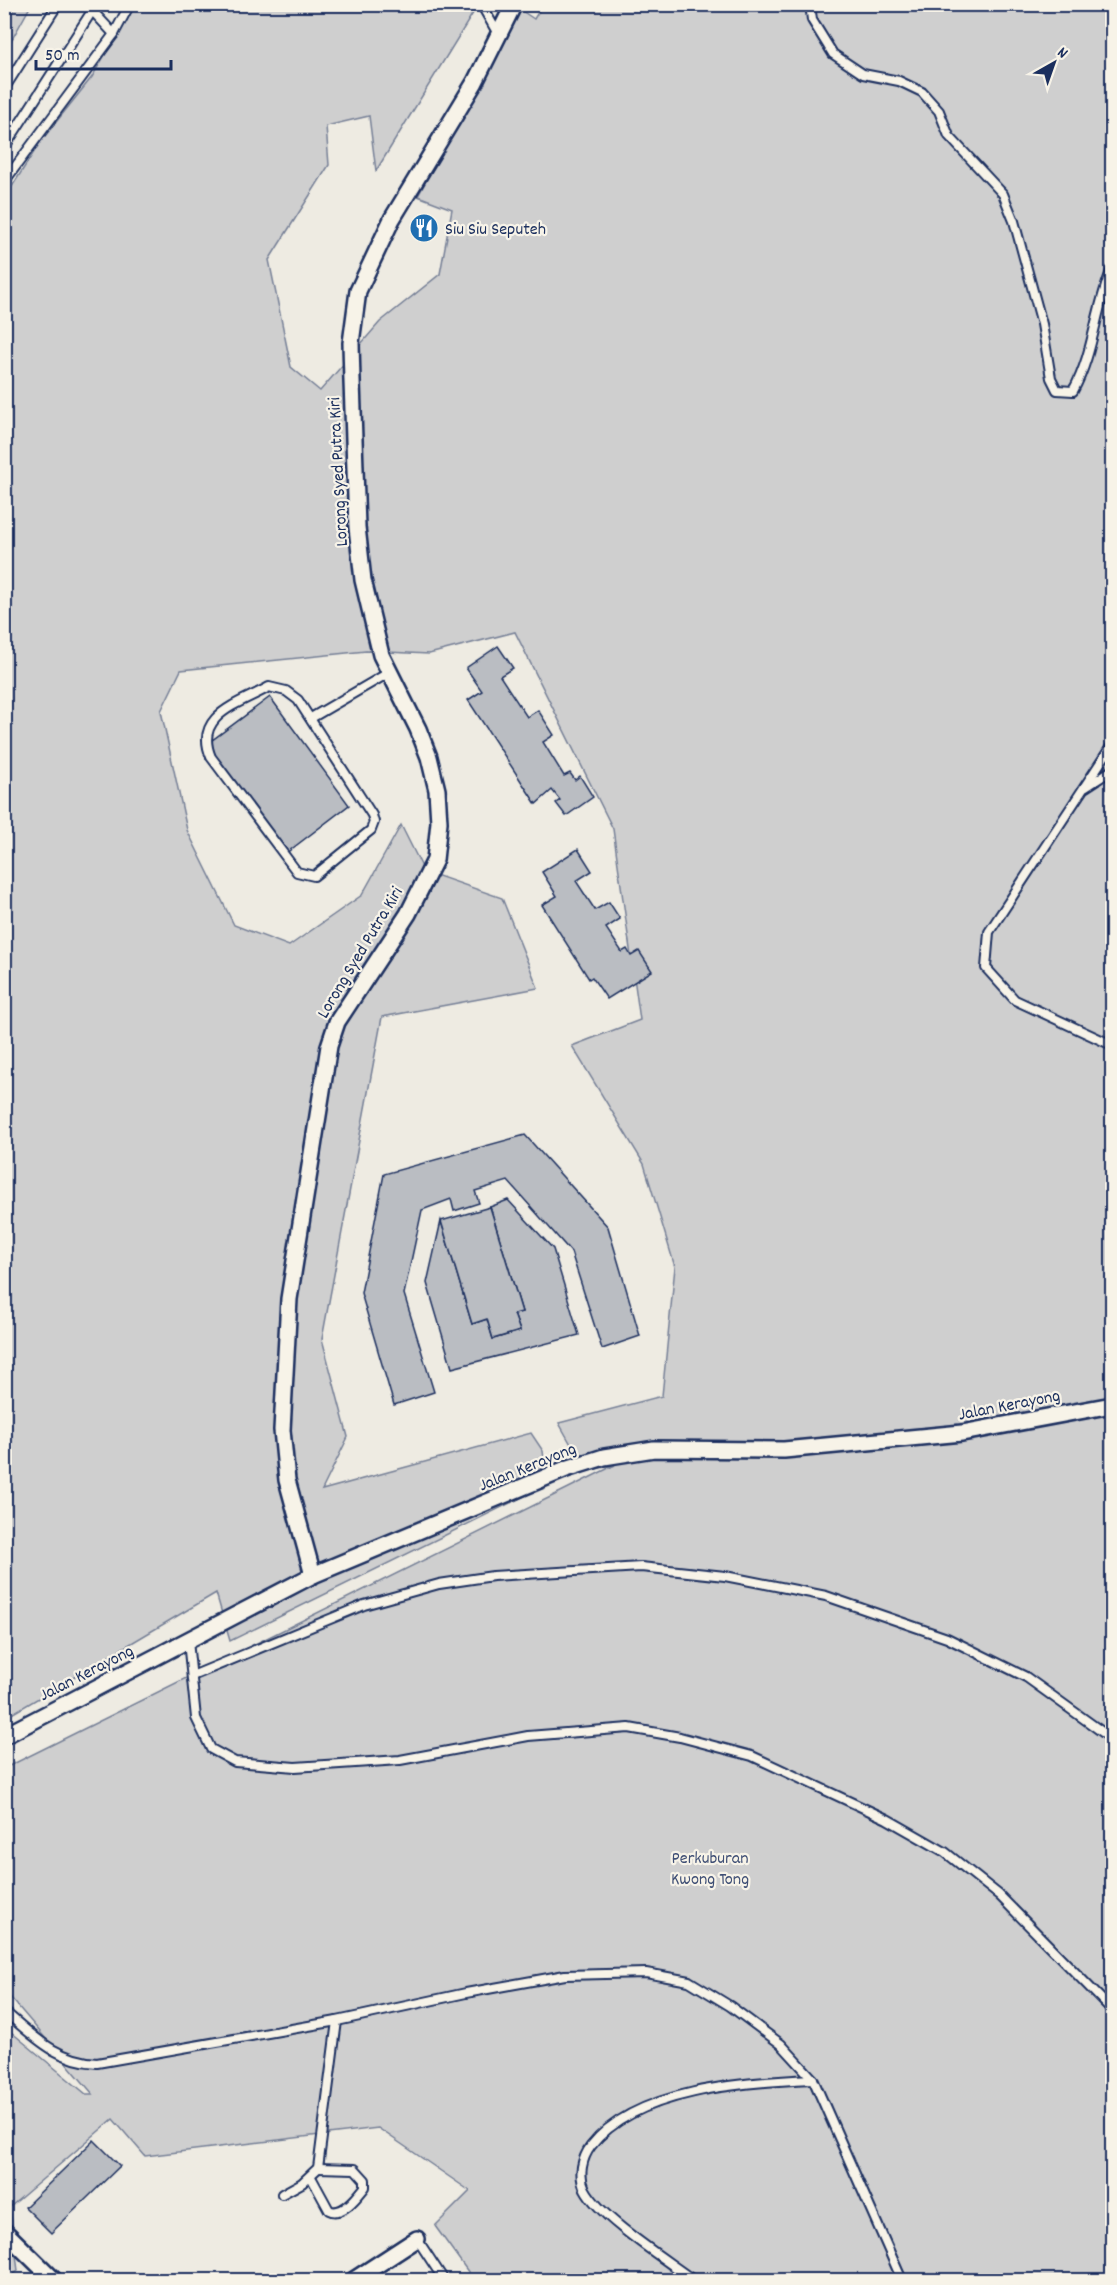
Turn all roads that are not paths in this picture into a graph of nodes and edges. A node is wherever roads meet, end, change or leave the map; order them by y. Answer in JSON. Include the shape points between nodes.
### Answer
{"nodes":[{"id":1,"x":58,"y":4,"type":"edge"},
{"id":2,"x":86,"y":4,"type":"edge"},
{"id":3,"x":130,"y":4,"type":"edge"},
{"id":4,"x":481,"y":4,"type":"edge"},
{"id":5,"x":514,"y":4,"type":"edge"},
{"id":6,"x":810,"y":4,"type":"edge"},
{"id":7,"x":93,"y":11,"type":"junction"},
{"id":8,"x":114,"y":34,"type":"junction"},
{"id":9,"x":498,"y":34,"type":"junction"},
{"id":10,"x":4,"y":88,"type":"edge"},
{"id":11,"x":4,"y":148,"type":"edge"},
{"id":12,"x":4,"y":182,"type":"edge"},
{"id":13,"x":1113,"y":269,"type":"edge"},
{"id":14,"x":390,"y":672,"type":"junction"},
{"id":15,"x":311,"y":718,"type":"junction"},
{"id":16,"x":1113,"y":746,"type":"edge"},
{"id":17,"x":1113,"y":770,"type":"edge"},
{"id":18,"x":1083,"y":789,"type":"junction"},
{"id":19,"x":1113,"y":1045,"type":"edge"},
{"id":20,"x":1113,"y":1405,"type":"edge"},
{"id":21,"x":313,"y":1575,"type":"junction"},
{"id":22,"x":188,"y":1641,"type":"junction"},
{"id":23,"x":192,"y":1676,"type":"junction"},
{"id":24,"x":4,"y":1736,"type":"edge"},
{"id":25,"x":1113,"y":1739,"type":"edge"},
{"id":26,"x":1113,"y":2010,"type":"edge"},
{"id":27,"x":4,"y":2011,"type":"edge"},
{"id":28,"x":337,"y":2021,"type":"junction"},
{"id":29,"x":813,"y":2079,"type":"junction"},
{"id":30,"x":318,"y":2168,"type":"junction"},
{"id":31,"x":310,"y":2177,"type":"junction"},
{"id":32,"x":282,"y":2194,"type":"dead end"},
{"id":33,"x":4,"y":2231,"type":"edge"},
{"id":34,"x":417,"y":2239,"type":"joint"},
{"id":35,"x":54,"y":2280,"type":"edge"},
{"id":36,"x":354,"y":2280,"type":"edge"},
{"id":37,"x":444,"y":2280,"type":"edge"},
{"id":38,"x":693,"y":2280,"type":"edge"},
{"id":39,"x":902,"y":2280,"type":"edge"}],
"edges":[{"from":1,"to":10,"type":"lane"},
{"from":2,"to":7,"type":"lane"},
{"from":3,"to":8,"type":"lane"},
{"from":4,"to":9,"type":"lane"},
{"from":5,"to":9,"type":"street","name":"Lorong Syed Putra Kiri"},
{"from":6,"to":13,"type":"lane","via":[[812,20],[833,54],[863,74],[899,81],[922,92],[939,111],[949,136],[1003,194],[1017,232],[1057,390],[1073,391],[1085,369],[1100,298]]},
{"from":7,"to":8,"type":"lane"},
{"from":7,"to":11,"type":"lane"},
{"from":8,"to":12,"type":"lane"},
{"from":9,"to":14,"type":"street","name":"Lorong Syed Putra Kiri","via":[[475,82],[392,219],[358,291],[351,343],[357,527],[363,580],[381,655]]},
{"from":14,"to":15,"type":"lane"},
{"from":14,"to":21,"type":"street","name":"Lorong Syed Putra Kiri","via":[[429,758],[440,822],[435,860],[408,914],[337,1022],[327,1058],[289,1299],[282,1430],[287,1480]]},
{"from":15,"to":15,"type":"lane","via":[[374,822],[370,830],[314,876],[297,872],[211,757],[205,742],[214,717],[269,687],[286,691]]},
{"from":16,"to":18,"type":"lane"},
{"from":17,"to":18,"type":"lane"},
{"from":18,"to":19,"type":"lane","via":[[989,932],[986,968],[1015,1000]]},
{"from":20,"to":21,"type":"street","name":"Jalan Kerayong","via":[[962,1433],[784,1450],[654,1449],[604,1457],[566,1469]]},
{"from":21,"to":22,"type":"street","name":"Jalan Kerayong"},
{"from":22,"to":23,"type":"lane"},
{"from":22,"to":24,"type":"street","name":"Jalan Kerayong"},
{"from":23,"to":25,"type":"lane","via":[[364,1605],[439,1584],[493,1576],[641,1567],[725,1576],[826,1596],[947,1638],[1026,1677]]},
{"from":23,"to":26,"type":"lane","via":[[196,1718],[211,1749],[235,1762],[295,1767],[400,1760],[528,1736],[629,1728],[752,1756],[887,1819],[945,1852],[999,1895]]},
{"from":27,"to":28,"type":"lane","via":[[55,2053],[69,2060],[97,2064]]},
{"from":28,"to":29,"type":"lane","via":[[565,1975],[646,1973],[689,1981],[730,2006],[781,2044]]},
{"from":28,"to":30,"type":"lane"},
{"from":29,"to":38,"type":"lane","via":[[773,2081],[675,2097],[625,2117],[600,2135],[586,2153],[581,2169],[584,2188],[600,2208]]},
{"from":29,"to":39,"type":"lane"},
{"from":30,"to":31,"type":"lane"},
{"from":30,"to":31,"type":"lane","via":[[355,2169],[365,2180],[365,2187],[350,2204],[333,2213]]},
{"from":31,"to":32,"type":"lane"},
{"from":33,"to":35,"type":"street"},
{"from":34,"to":36,"type":"street"},
{"from":34,"to":37,"type":"lane"}]}
